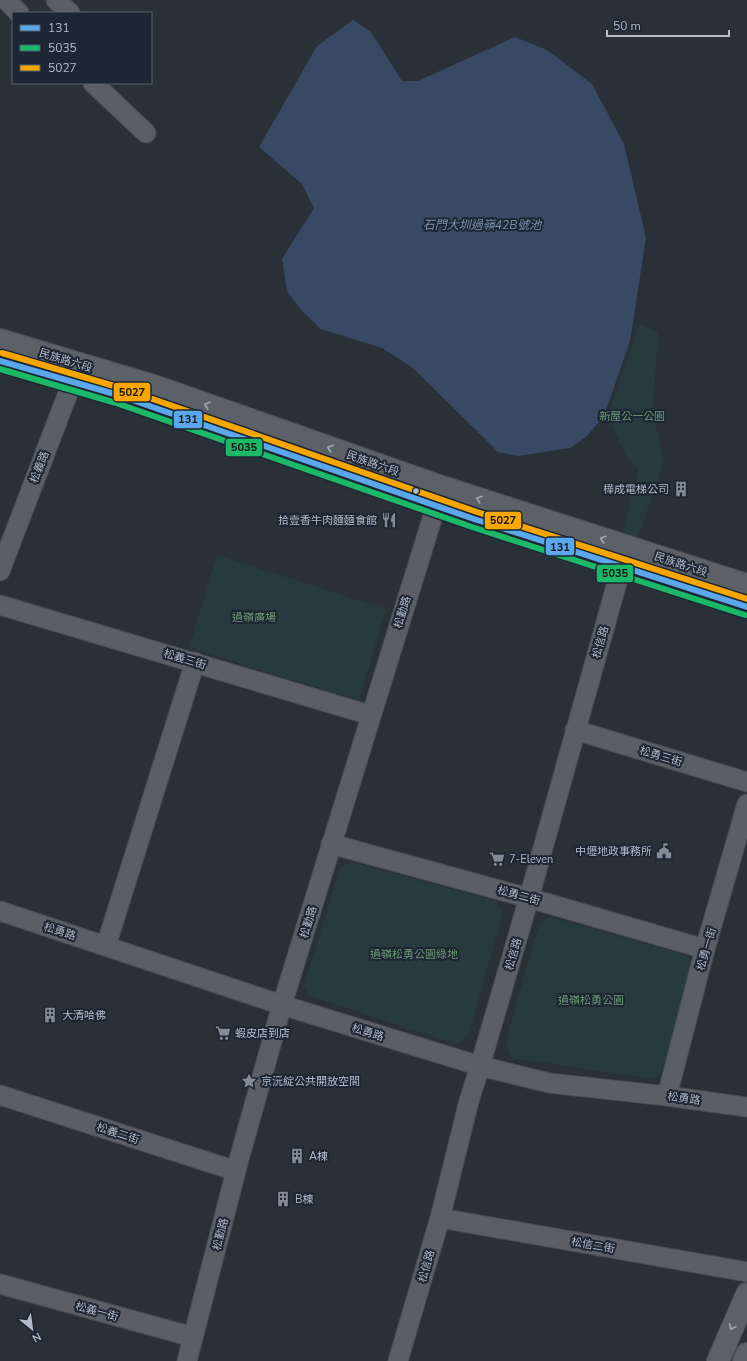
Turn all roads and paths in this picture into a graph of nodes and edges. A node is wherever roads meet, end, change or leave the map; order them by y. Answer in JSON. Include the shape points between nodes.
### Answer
{"nodes":[{"id":1,"x":56,"y":0,"type":"edge"},
{"id":2,"x":69,"y":12,"type":"edge"},
{"id":3,"x":94,"y":84,"type":"edge"},
{"id":4,"x":146,"y":133,"type":"dead end"},
{"id":5,"x":0,"y":340,"type":"edge"},
{"id":6,"x":0,"y":361,"type":"edge"},
{"id":7,"x":76,"y":372,"type":"junction"},
{"id":8,"x":439,"y":496,"type":"junction"},
{"id":9,"x":627,"y":547,"type":"junction"},
{"id":10,"x":621,"y":568,"type":"junction"},
{"id":11,"x":0,"y":571,"type":"edge"},
{"id":12,"x":747,"y":585,"type":"edge"},
{"id":13,"x":0,"y":605,"type":"edge"},
{"id":14,"x":747,"y":608,"type":"edge"},
{"id":15,"x":195,"y":662,"type":"junction"},
{"id":16,"x":370,"y":715,"type":"junction"},
{"id":17,"x":575,"y":730,"type":"junction"},
{"id":18,"x":747,"y":782,"type":"edge"},
{"id":19,"x":747,"y":804,"type":"edge"},
{"id":20,"x":331,"y":844,"type":"junction"},
{"id":21,"x":529,"y":898,"type":"junction"},
{"id":22,"x":0,"y":911,"type":"edge"},
{"id":23,"x":106,"y":946,"type":"junction"},
{"id":24,"x":705,"y":949,"type":"junction"},
{"id":25,"x":282,"y":1005,"type":"junction"},
{"id":26,"x":480,"y":1066,"type":"junction"},
{"id":27,"x":0,"y":1095,"type":"edge"},
{"id":28,"x":667,"y":1096,"type":"junction"},
{"id":29,"x":747,"y":1107,"type":"edge"},
{"id":30,"x":236,"y":1171,"type":"junction"},
{"id":31,"x":440,"y":1218,"type":"junction"},
{"id":32,"x":747,"y":1272,"type":"edge"},
{"id":33,"x":0,"y":1284,"type":"edge"},
{"id":34,"x":747,"y":1294,"type":"edge"},
{"id":35,"x":193,"y":1337,"type":"junction"},
{"id":36,"x":747,"y":1354,"type":"edge"},
{"id":37,"x":187,"y":1361,"type":"edge"},
{"id":38,"x":398,"y":1361,"type":"edge"},
{"id":39,"x":718,"y":1361,"type":"edge"},
{"id":40,"x":744,"y":1361,"type":"edge"}],
"edges":[{"from":1,"to":2,"type":"street"},
{"from":3,"to":4,"type":"street"},
{"from":5,"to":7,"type":"main road","name":"民族路六段"},
{"from":6,"to":7,"type":"main road","name":"民族路六段"},
{"from":7,"to":8,"type":"main road","name":"民族路六段"},
{"from":7,"to":11,"type":"street","name":"松義路"},
{"from":9,"to":8,"type":"main road","name":"民族路六段","one_way":true},
{"from":8,"to":10,"type":"main road","name":"民族路六段"},
{"from":8,"to":16,"type":"street","name":"松勤路"},
{"from":9,"to":10,"type":"street","name":"松信路"},
{"from":9,"to":12,"type":"main road","name":"民族路六段"},
{"from":10,"to":14,"type":"main road","name":"民族路六段"},
{"from":10,"to":17,"type":"street","name":"松信路"},
{"from":13,"to":15,"type":"street","name":"松義三街"},
{"from":15,"to":16,"type":"street","name":"松義三街"},
{"from":15,"to":23,"type":"street"},
{"from":16,"to":20,"type":"street","name":"松勤路"},
{"from":17,"to":18,"type":"street","name":"松勇三街"},
{"from":17,"to":21,"type":"street","name":"松信路"},
{"from":19,"to":24,"type":"street","name":"松勇一街"},
{"from":20,"to":21,"type":"street","name":"松勇二街"},
{"from":20,"to":25,"type":"street","name":"松勤路"},
{"from":21,"to":24,"type":"street","name":"松勇二街"},
{"from":21,"to":26,"type":"street","name":"松信路"},
{"from":22,"to":23,"type":"street","name":"松勇路"},
{"from":23,"to":25,"type":"street","name":"松勇路"},
{"from":24,"to":28,"type":"street","name":"松勇一街"},
{"from":25,"to":26,"type":"street","name":"松勇路"},
{"from":25,"to":30,"type":"street","name":"松勤路"},
{"from":26,"to":28,"type":"street","name":"松勇路","via":[[550,1083]]},
{"from":26,"to":31,"type":"street","name":"松信路"},
{"from":27,"to":30,"type":"street","name":"松義二街"},
{"from":28,"to":29,"type":"street","name":"松勇路"},
{"from":30,"to":35,"type":"street","name":"松勤路"},
{"from":31,"to":32,"type":"street","name":"松信二街"},
{"from":31,"to":38,"type":"street","name":"松信路"},
{"from":33,"to":35,"type":"street","name":"松義一街"},
{"from":34,"to":39,"type":"main road","one_way":true},
{"from":35,"to":37,"type":"street","name":"松勤路"},
{"from":36,"to":40,"type":"main road"}]}
